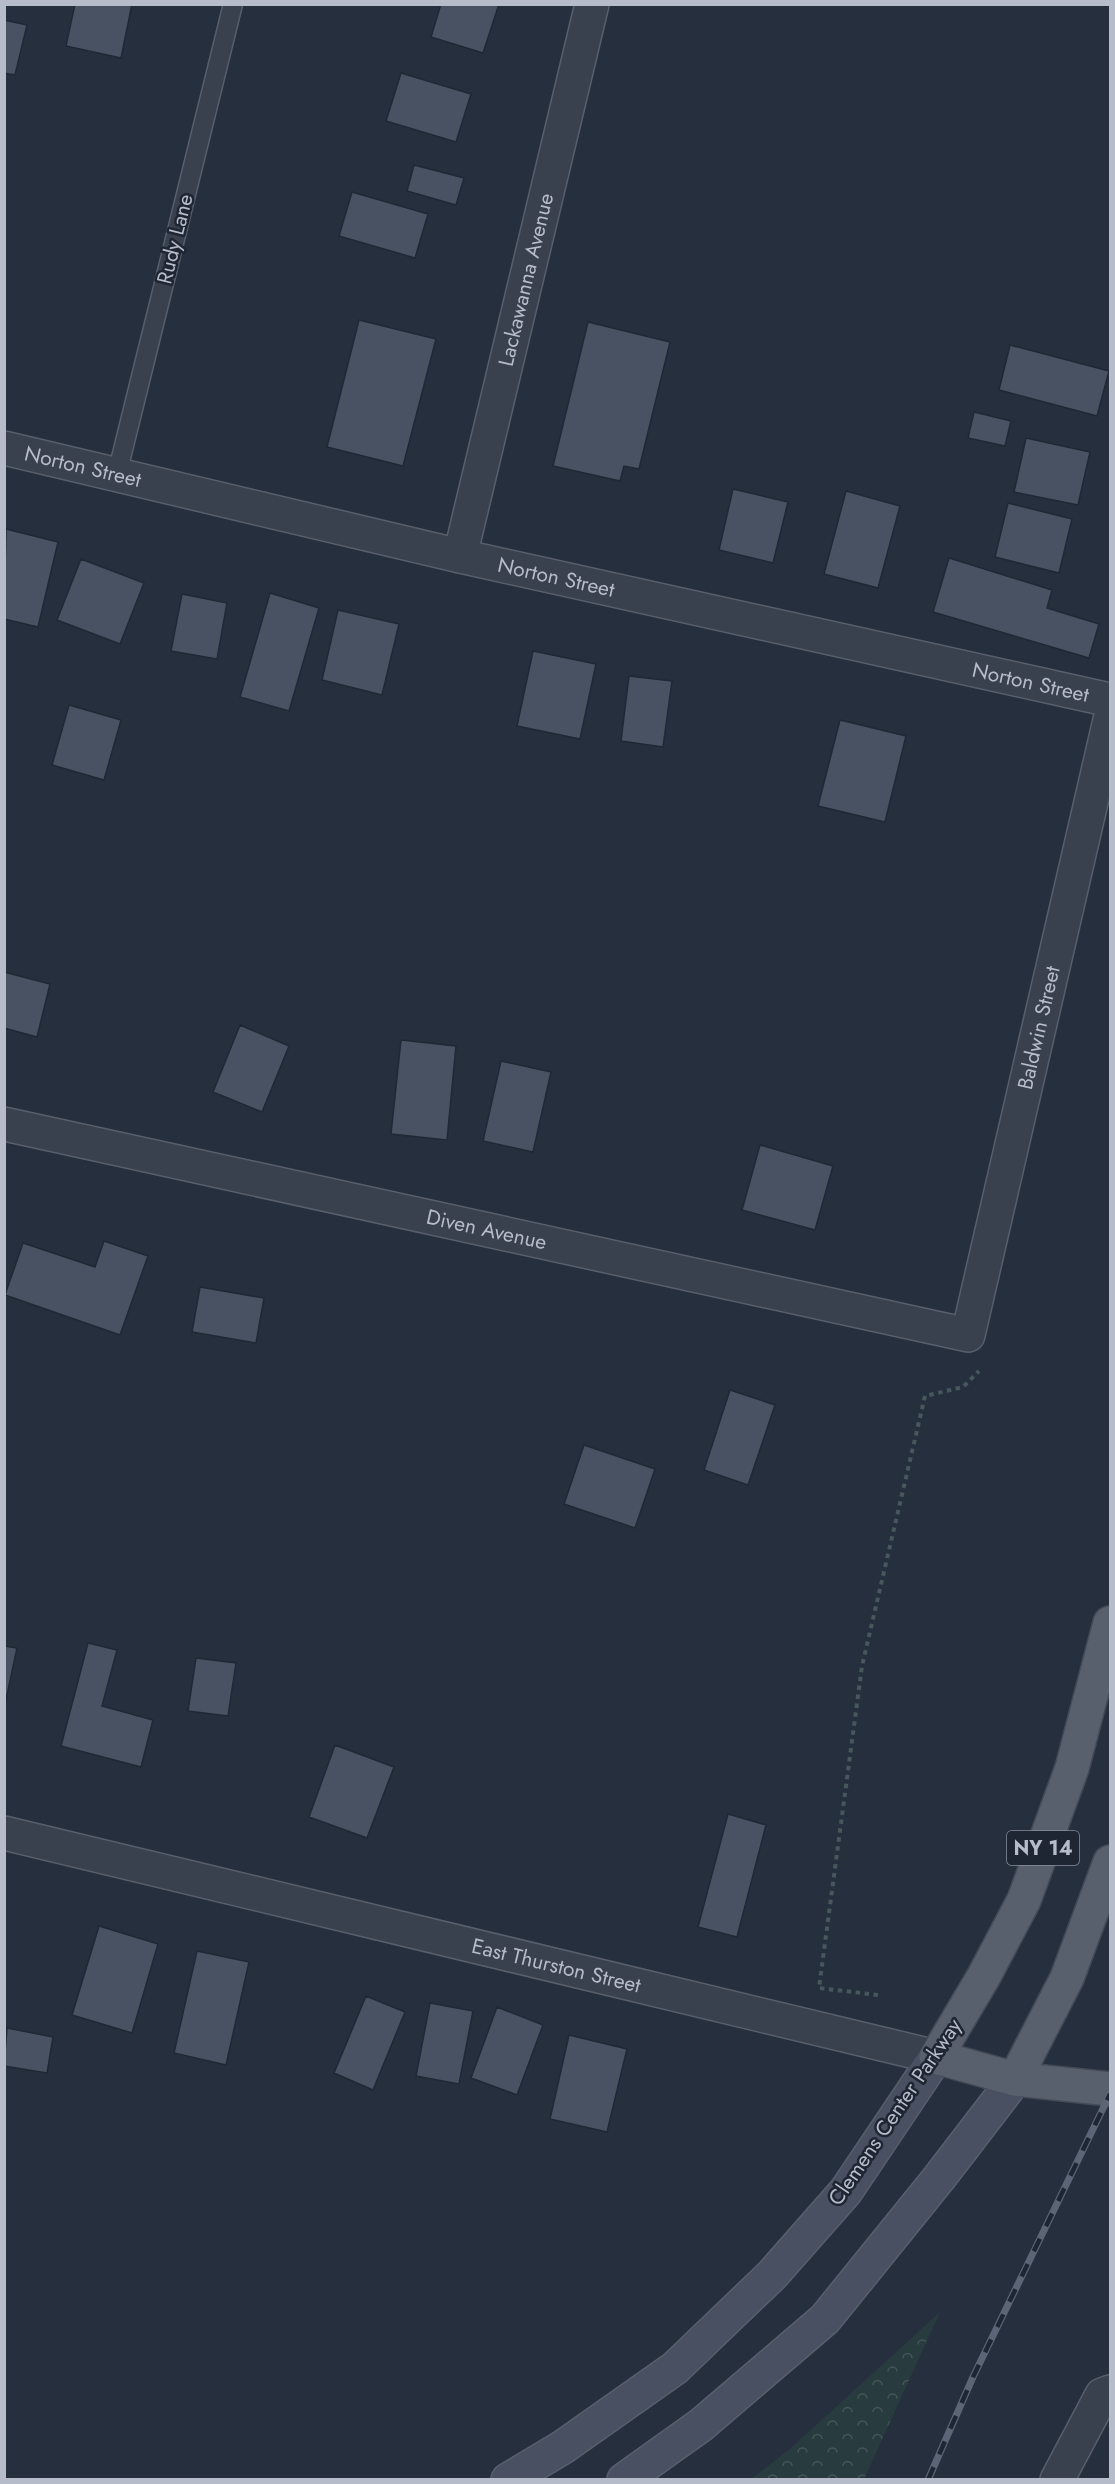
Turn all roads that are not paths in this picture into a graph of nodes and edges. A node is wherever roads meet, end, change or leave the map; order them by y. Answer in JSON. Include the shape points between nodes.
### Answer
{"nodes":[{"id":1,"x":233,"y":4,"type":"edge"},
{"id":2,"x":592,"y":4,"type":"edge"},
{"id":3,"x":4,"y":448,"type":"edge"},
{"id":4,"x":117,"y":474,"type":"junction"},
{"id":5,"x":460,"y":556,"type":"junction"},
{"id":6,"x":1110,"y":700,"type":"edge"},
{"id":7,"x":1110,"y":720,"type":"edge"},
{"id":8,"x":4,"y":1124,"type":"edge"},
{"id":9,"x":968,"y":1335,"type":"joint"},
{"id":10,"x":1110,"y":1623,"type":"edge"},
{"id":11,"x":4,"y":1833,"type":"edge"},
{"id":12,"x":1107,"y":1873,"type":"edge"},
{"id":13,"x":1110,"y":1936,"type":"edge"},
{"id":14,"x":936,"y":2057,"type":"junction"},
{"id":15,"x":1015,"y":2079,"type":"junction"},
{"id":16,"x":1110,"y":2089,"type":"edge"},
{"id":17,"x":1110,"y":2392,"type":"edge"},
{"id":18,"x":508,"y":2480,"type":"edge"},
{"id":19,"x":624,"y":2480,"type":"edge"},
{"id":20,"x":1057,"y":2480,"type":"edge"}],
"edges":[{"from":1,"to":4,"type":"lane","name":"Rudy Lane"},
{"from":2,"to":5,"type":"street","name":"Lackawanna Avenue"},
{"from":3,"to":4,"type":"street","name":"Norton Street"},
{"from":4,"to":5,"type":"street","name":"Norton Street"},
{"from":5,"to":6,"type":"street","name":"Norton Street"},
{"from":7,"to":9,"type":"street","name":"Baldwin Street"},
{"from":8,"to":9,"type":"street","name":"Diven Avenue"},
{"from":10,"to":14,"type":"main road","name":"Clemens Center Parkway","number":"NY 14","via":[[1072,1768],[1024,1900]]},
{"from":11,"to":14,"type":"street","name":"East Thurston Street"},
{"from":12,"to":13,"type":"main road","number":"NY 14"},
{"from":12,"to":15,"type":"main road","number":"NY 14","via":[[1067,1977]]},
{"from":14,"to":15,"type":"main road","name":"East Thurston Street"},
{"from":14,"to":18,"type":"main road","name":"Clemens Center Parkway","via":[[846,2192],[772,2275],[675,2368],[563,2447]]},
{"from":15,"to":16,"type":"main road","name":"East Thurston Street"},
{"from":15,"to":19,"type":"main road","via":[[825,2319],[701,2426]]},
{"from":17,"to":20,"type":"street","via":[[1102,2395]]}]}
